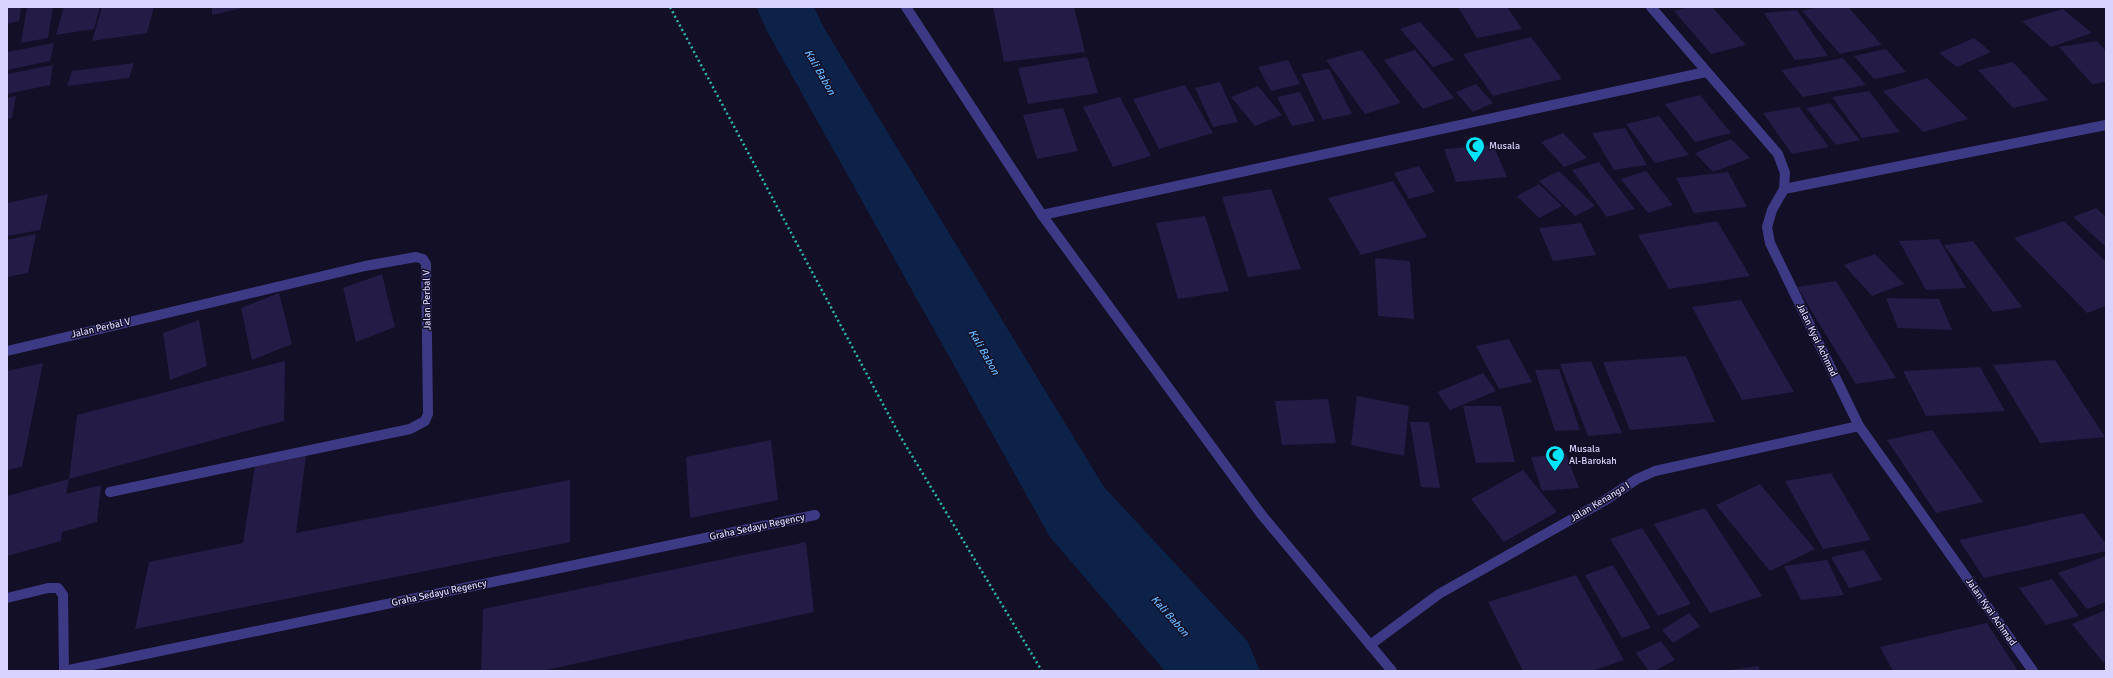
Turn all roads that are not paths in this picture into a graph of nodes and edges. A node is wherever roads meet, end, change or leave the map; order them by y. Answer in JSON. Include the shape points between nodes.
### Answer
{"nodes":[{"id":1,"x":906,"y":7,"type":"edge"},
{"id":2,"x":1651,"y":7,"type":"edge"},
{"id":3,"x":1706,"y":72,"type":"junction"},
{"id":4,"x":2106,"y":125,"type":"edge"},
{"id":5,"x":1784,"y":189,"type":"junction"},
{"id":6,"x":1042,"y":215,"type":"junction"},
{"id":7,"x":7,"y":351,"type":"edge"},
{"id":8,"x":1859,"y":426,"type":"junction"},
{"id":9,"x":110,"y":492,"type":"dead end"},
{"id":10,"x":815,"y":515,"type":"dead end"},
{"id":11,"x":7,"y":598,"type":"edge"},
{"id":12,"x":1370,"y":645,"type":"junction"},
{"id":13,"x":64,"y":671,"type":"edge"},
{"id":14,"x":1392,"y":671,"type":"edge"},
{"id":15,"x":2033,"y":671,"type":"edge"}],
"edges":[{"from":1,"to":6,"type":"street"},
{"from":2,"to":3,"type":"street"},
{"from":3,"to":5,"type":"street","via":[[1778,154],[1785,173]]},
{"from":3,"to":6,"type":"street"},
{"from":4,"to":5,"type":"street"},
{"from":5,"to":8,"type":"street","name":"Jalan Kyai Achmad","via":[[1772,210],[1767,227],[1770,243]]},
{"from":6,"to":12,"type":"street","via":[[1261,514]]},
{"from":7,"to":9,"type":"street","name":"Jalan Perbal V","via":[[365,266],[416,257],[423,259],[426,264],[428,414],[425,421],[410,429]]},
{"from":8,"to":12,"type":"street","name":"Jalan Kenanga I","via":[[1655,471],[1637,479],[1604,501],[1439,594]]},
{"from":8,"to":15,"type":"street","name":"Jalan Kyai Achmad"},
{"from":10,"to":13,"type":"street","name":"Graha Sedayu Regency"},
{"from":11,"to":13,"type":"street","name":"Graha Sedayu Regency","via":[[58,588],[63,595]]},
{"from":12,"to":14,"type":"street"}]}
